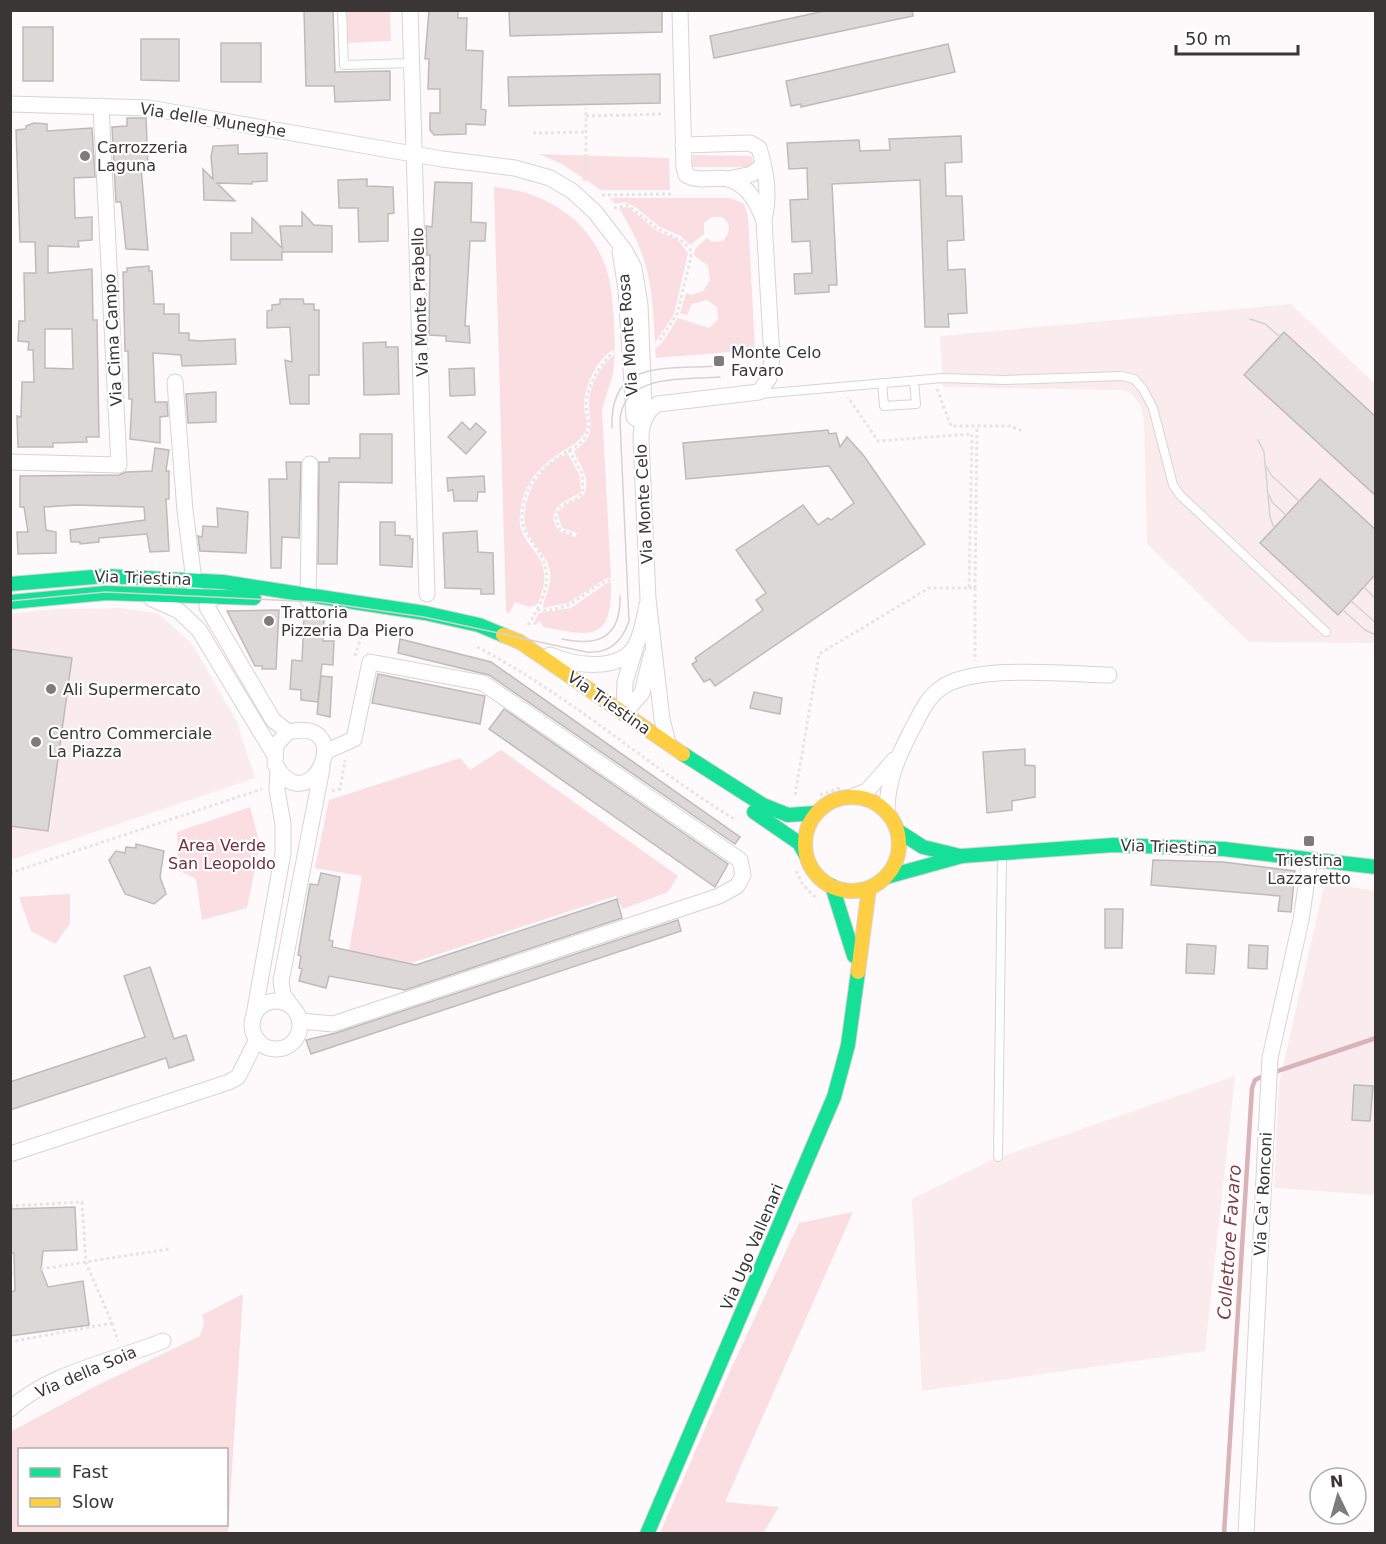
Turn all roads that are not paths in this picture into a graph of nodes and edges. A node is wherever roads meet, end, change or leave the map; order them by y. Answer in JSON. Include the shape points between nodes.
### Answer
{"nodes":[{"id":1,"x":342,"y":10,"type":"edge"},
{"id":2,"x":410,"y":10,"type":"edge"},
{"id":3,"x":680,"y":10,"type":"edge"},
{"id":4,"x":411,"y":63,"type":"junction"},
{"id":5,"x":10,"y":104,"type":"edge"},
{"id":6,"x":101,"y":106,"type":"junction"},
{"id":7,"x":683,"y":145,"type":"junction"},
{"id":8,"x":413,"y":154,"type":"junction"},
{"id":9,"x":762,"y":166,"type":"junction"},
{"id":10,"x":729,"y":179,"type":"junction"},
{"id":11,"x":764,"y":221,"type":"junction"},
{"id":12,"x":914,"y":381,"type":"junction"},
{"id":13,"x":175,"y":382,"type":"dead end"},
{"id":14,"x":882,"y":383,"type":"junction"},
{"id":15,"x":753,"y":394,"type":"junction"},
{"id":16,"x":645,"y":418,"type":"junction"},
{"id":17,"x":10,"y":462,"type":"edge"},
{"id":18,"x":310,"y":464,"type":"dead end"},
{"id":19,"x":10,"y":573,"type":"edge"},
{"id":20,"x":193,"y":580,"type":"junction"},
{"id":21,"x":10,"y":584,"type":"edge"},
{"id":22,"x":272,"y":588,"type":"junction"},
{"id":23,"x":141,"y":594,"type":"junction"},
{"id":24,"x":427,"y":594,"type":"dead end"},
{"id":25,"x":309,"y":597,"type":"junction"},
{"id":26,"x":648,"y":599,"type":"junction"},
{"id":27,"x":206,"y":600,"type":"junction"},
{"id":28,"x":10,"y":602,"type":"edge"},
{"id":29,"x":200,"y":630,"type":"junction"},
{"id":30,"x":654,"y":632,"type":"junction"},
{"id":31,"x":1326,"y":632,"type":"dead end"},
{"id":32,"x":520,"y":642,"type":"junction"},
{"id":33,"x":637,"y":642,"type":"junction"},
{"id":34,"x":1109,"y":675,"type":"dead end"},
{"id":35,"x":624,"y":713,"type":"junction"},
{"id":36,"x":288,"y":732,"type":"junction"},
{"id":37,"x":674,"y":747,"type":"junction"},
{"id":38,"x":325,"y":752,"type":"junction"},
{"id":39,"x":900,"y":753,"type":"junction"},
{"id":40,"x":274,"y":754,"type":"junction"},
{"id":41,"x":322,"y":768,"type":"junction"},
{"id":42,"x":278,"y":770,"type":"junction"},
{"id":43,"x":851,"y":791,"type":"junction"},
{"id":44,"x":887,"y":811,"type":"junction"},
{"id":45,"x":816,"y":813,"type":"junction"},
{"id":46,"x":898,"y":831,"type":"junction"},
{"id":47,"x":1001,"y":853,"type":"junction"},
{"id":48,"x":806,"y":855,"type":"junction"},
{"id":49,"x":962,"y":856,"type":"junction"},
{"id":50,"x":1310,"y":859,"type":"junction"},
{"id":51,"x":1376,"y":867,"type":"edge"},
{"id":52,"x":886,"y":877,"type":"junction"},
{"id":53,"x":832,"y":886,"type":"junction"},
{"id":54,"x":869,"y":888,"type":"junction"},
{"id":55,"x":857,"y":966,"type":"junction"},
{"id":56,"x":292,"y":1007,"type":"junction"},
{"id":57,"x":254,"y":1015,"type":"junction"},
{"id":58,"x":300,"y":1021,"type":"junction"},
{"id":59,"x":257,"y":1039,"type":"junction"},
{"id":60,"x":10,"y":1154,"type":"edge"},
{"id":61,"x":998,"y":1157,"type":"dead end"},
{"id":62,"x":163,"y":1341,"type":"dead end"},
{"id":63,"x":10,"y":1409,"type":"edge"},
{"id":64,"x":647,"y":1533,"type":"edge"},
{"id":65,"x":1246,"y":1533,"type":"edge"}],
"edges":[{"from":1,"to":4,"type":"lane","via":[[344,65]]},
{"from":2,"to":4,"type":"street","name":"Via Monte Prabello"},
{"from":3,"to":7,"type":"street"},
{"from":4,"to":8,"type":"street","name":"Via Monte Prabello"},
{"from":5,"to":6,"type":"street","name":"Via delle Muneghe"},
{"from":6,"to":8,"type":"street","name":"Via delle Muneghe","via":[[149,108]]},
{"from":6,"to":17,"type":"street","name":"Via Cima Campo","via":[[119,465]]},
{"from":7,"to":9,"type":"street","via":[[750,143],[759,148]]},
{"from":7,"to":10,"type":"street","via":[[687,176],[700,180]]},
{"from":8,"to":16,"type":"street","name":"Via Monte Rosa","via":[[538,173],[577,196],[604,222],[618,242],[626,289],[634,417]]},
{"from":8,"to":24,"type":"street","name":"Via Monte Prabello","via":[[420,275]]},
{"from":9,"to":10,"type":"street","via":[[752,174]]},
{"from":9,"to":11,"type":"street","via":[[766,174]]},
{"from":10,"to":11,"type":"street","via":[[753,196]]},
{"from":11,"to":15,"type":"street","via":[[771,367],[767,384]]},
{"from":12,"to":14,"type":"lane"},
{"from":12,"to":14,"type":"lane","via":[[916,404],[884,406]]},
{"from":12,"to":31,"type":"lane","via":[[1114,376],[1134,379],[1153,408],[1173,485],[1180,495]]},
{"from":13,"to":20,"type":"street"},
{"from":14,"to":15,"type":"lane"},
{"from":15,"to":16,"type":"street","via":[[664,403]]},
{"from":16,"to":26,"type":"street","name":"Via Monte Celo","via":[[641,440]]},
{"from":18,"to":25,"type":"street"},
{"from":19,"to":21,"type":"street"},
{"from":20,"to":21,"type":"street","name":"Via Triestina","via":[[87,576]]},
{"from":20,"to":22,"type":"street","name":"Via Triestina"},
{"from":20,"to":27,"type":"street"},
{"from":22,"to":25,"type":"street","name":"Via Triestina"},
{"from":22,"to":27,"type":"street","via":[[218,589]]},
{"from":23,"to":27,"type":"street","name":"Via Triestina"},
{"from":23,"to":28,"type":"street","name":"Via Triestina","via":[[89,594]]},
{"from":23,"to":29,"type":"street","via":[[179,611]]},
{"from":25,"to":27,"type":"street","name":"Via Triestina"},
{"from":25,"to":32,"type":"street","name":"Via Triestina","via":[[471,622]]},
{"from":26,"to":30,"type":"street","name":"Via Monte Celo"},
{"from":26,"to":33,"type":"street","name":"Via Monte Celo"},
{"from":27,"to":29,"type":"street","name":"Via Triestina","via":[[192,602],[191,612]]},
{"from":27,"to":36,"type":"street","via":[[273,720]]},
{"from":29,"to":40,"type":"street"},
{"from":30,"to":35,"type":"street","name":"Via Monte Celo","via":[[642,693]]},
{"from":30,"to":37,"type":"street","name":"Via Monte Celo","via":[[662,719]]},
{"from":32,"to":33,"type":"street","via":[[565,661],[592,665],[625,656]]},
{"from":32,"to":35,"type":"street","name":"Via Triestina"},
{"from":33,"to":35,"type":"street","name":"Via Monte Celo","via":[[626,682]]},
{"from":34,"to":39,"type":"street","via":[[981,674],[956,680],[934,693],[924,706]]},
{"from":35,"to":37,"type":"street","name":"Via Triestina"},
{"from":36,"to":38,"type":"street","via":[[298,730],[317,736]]},
{"from":36,"to":40,"type":"street","via":[[276,745]]},
{"from":37,"to":45,"type":"street","via":[[763,805],[788,815]]},
{"from":37,"to":48,"type":"street","name":"Via Triestina","via":[[693,772],[800,843]]},
{"from":38,"to":41,"type":"street"},
{"from":38,"to":58,"type":"street","via":[[354,739],[370,662],[483,683],[740,860],[743,875],[737,886],[719,896],[411,1000],[333,1024]]},
{"from":39,"to":43,"type":"street","via":[[867,791]]},
{"from":39,"to":44,"type":"street","via":[[889,784]]},
{"from":40,"to":42,"type":"street"},
{"from":41,"to":42,"type":"street","via":[[302,782],[285,777]]},
{"from":41,"to":56,"type":"street","via":[[281,981],[283,994]]},
{"from":42,"to":57,"type":"street","via":[[283,853]]},
{"from":43,"to":44,"type":"street"},
{"from":43,"to":45,"type":"street"},
{"from":44,"to":46,"type":"street"},
{"from":45,"to":48,"type":"street","via":[[808,825]]},
{"from":46,"to":49,"type":"street","name":"Via Triestina","via":[[923,847]]},
{"from":46,"to":52,"type":"street","via":[[898,856]]},
{"from":47,"to":49,"type":"street","name":"Via Triestina"},
{"from":47,"to":50,"type":"street","name":"Via Triestina","via":[[1162,845]]},
{"from":47,"to":61,"type":"lane"},
{"from":48,"to":53,"type":"street","via":[[811,868]]},
{"from":49,"to":52,"type":"street","name":"Via Triestina"},
{"from":50,"to":51,"type":"street","name":"Via Triestina"},
{"from":50,"to":65,"type":"street","name":"Via Ca' Ronconi","via":[[1301,920],[1270,1058]]},
{"from":52,"to":54,"type":"street"},
{"from":53,"to":54,"type":"street","via":[[850,891]]},
{"from":53,"to":55,"type":"street","name":"Via Ugo Vallenari"},
{"from":54,"to":55,"type":"street","name":"Via Ugo Vallenari"},
{"from":55,"to":64,"type":"street","name":"Via Ugo Vallenari","via":[[851,1037],[834,1097]]},
{"from":56,"to":57,"type":"street","via":[[275,1000]]},
{"from":56,"to":58,"type":"street"},
{"from":57,"to":59,"type":"street"},
{"from":58,"to":59,"type":"street","via":[[297,1036],[286,1047],[270,1048]]},
{"from":59,"to":60,"type":"street","via":[[238,1077],[229,1082]]},
{"from":62,"to":63,"type":"street","name":"Via della Soia","via":[[64,1378]]}]}
